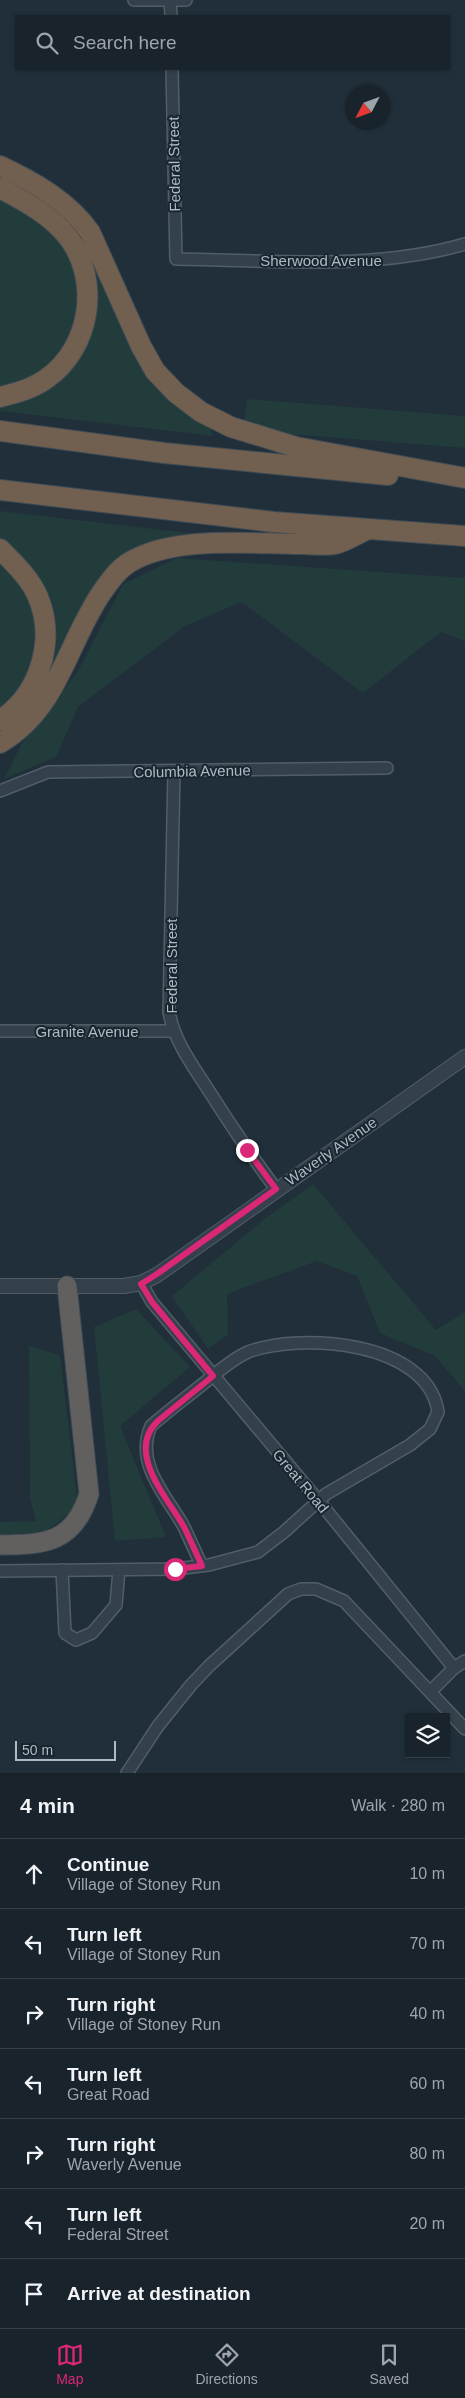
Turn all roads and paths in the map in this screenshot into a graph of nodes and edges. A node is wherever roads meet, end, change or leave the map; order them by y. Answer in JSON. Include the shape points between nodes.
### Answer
{"nodes":[{"id":1,"x":134,"y":0,"type":"edge"},
{"id":2,"x":170,"y":0,"type":"edge"},
{"id":3,"x":186,"y":0,"type":"edge"},
{"id":4,"x":171,"y":15,"type":"edge"},
{"id":5,"x":172,"y":70,"type":"edge"},
{"id":6,"x":0,"y":166,"type":"edge"},
{"id":7,"x":0,"y":188,"type":"edge"},
{"id":8,"x":465,"y":244,"type":"edge"},
{"id":9,"x":176,"y":259,"type":"joint"},
{"id":10,"x":0,"y":397,"type":"edge"},
{"id":11,"x":0,"y":431,"type":"edge"},
{"id":12,"x":465,"y":480,"type":"edge"},
{"id":13,"x":0,"y":490,"type":"edge"},
{"id":14,"x":366,"y":530,"type":"junction"},
{"id":15,"x":465,"y":536,"type":"edge"},
{"id":16,"x":0,"y":549,"type":"edge"},
{"id":17,"x":0,"y":720,"type":"edge"},
{"id":18,"x":0,"y":743,"type":"edge"},
{"id":19,"x":388,"y":768,"type":"dead end"},
{"id":20,"x":174,"y":771,"type":"junction"},
{"id":21,"x":0,"y":791,"type":"edge"},
{"id":22,"x":0,"y":1031,"type":"edge"},
{"id":23,"x":174,"y":1032,"type":"junction"},
{"id":24,"x":465,"y":1057,"type":"edge"},
{"id":25,"x":276,"y":1189,"type":"junction"},
{"id":26,"x":141,"y":1284,"type":"junction"},
{"id":27,"x":0,"y":1286,"type":"edge"},
{"id":28,"x":67,"y":1286,"type":"junction"},
{"id":29,"x":213,"y":1376,"type":"junction"},
{"id":30,"x":318,"y":1500,"type":"junction"},
{"id":31,"x":0,"y":1545,"type":"edge"},
{"id":32,"x":202,"y":1566,"type":"junction"},
{"id":33,"x":62,"y":1570,"type":"junction"},
{"id":34,"x":119,"y":1570,"type":"junction"},
{"id":35,"x":0,"y":1571,"type":"edge"},
{"id":36,"x":465,"y":1661,"type":"edge"},
{"id":37,"x":454,"y":1668,"type":"junction"},
{"id":38,"x":430,"y":1692,"type":"junction"},
{"id":39,"x":465,"y":1729,"type":"edge"},
{"id":40,"x":127,"y":1773,"type":"edge"}],
"edges":[{"from":1,"to":2,"type":"street"},
{"from":2,"to":3,"type":"street"},
{"from":2,"to":4,"type":"street"},
{"from":5,"to":9,"type":"street","name":"Federal Street"},
{"from":6,"to":12,"type":"highway","via":[[47,191],[81,219],[156,371],[176,394],[202,412],[230,427],[296,447]]},
{"from":7,"to":10,"type":"highway","via":[[41,212],[69,238],[84,271],[88,294],[87,317],[65,361],[39,383]]},
{"from":8,"to":9,"type":"street","name":"Sherwood Avenue","via":[[393,259],[355,261]]},
{"from":11,"to":12,"type":"highway","via":[[218,459]]},
{"from":13,"to":14,"type":"highway","via":[[229,518]]},
{"from":14,"to":15,"type":"highway"},
{"from":14,"to":18,"type":"highway","via":[[336,544],[210,544],[154,550],[128,563],[112,578],[96,601],[57,682],[39,710]]},
{"from":16,"to":17,"type":"highway","via":[[19,567],[38,596],[46,643],[41,666],[31,688]]},
{"from":19,"to":20,"type":"street","name":"Columbia Avenue"},
{"from":20,"to":21,"type":"street","name":"Columbia Avenue","via":[[48,772]]},
{"from":20,"to":23,"type":"street","name":"Federal Street","via":[[169,1012]]},
{"from":22,"to":23,"type":"street","name":"Granite Avenue"},
{"from":23,"to":25,"type":"street","name":"Federal Street","via":[[247,1150]]},
{"from":24,"to":25,"type":"street","name":"Waverly Avenue"},
{"from":25,"to":26,"type":"street","name":"Waverly Avenue"},
{"from":26,"to":28,"type":"street","name":"Waverly Avenue"},
{"from":26,"to":29,"type":"street","name":"Great Road"},
{"from":27,"to":28,"type":"street","name":"Waverly Avenue"},
{"from":28,"to":31,"type":"highway","via":[[90,1494],[84,1512],[74,1526],[60,1535],[45,1542]]},
{"from":29,"to":30,"type":"street","name":"Great Road"},
{"from":29,"to":30,"type":"street","via":[[237,1357],[260,1348],[287,1344],[341,1344],[386,1354],[416,1373],[431,1390],[438,1412],[430,1429],[410,1445]]},
{"from":29,"to":32,"type":"street","via":[[151,1426],[146,1455],[153,1477],[184,1527]]},
{"from":30,"to":32,"type":"street","via":[[258,1552]]},
{"from":30,"to":37,"type":"street","name":"Great Road"},
{"from":32,"to":34,"type":"street"},
{"from":33,"to":34,"type":"street"},
{"from":33,"to":34,"type":"street","via":[[65,1632],[76,1640],[92,1633],[116,1605]]},
{"from":33,"to":35,"type":"street"},
{"from":36,"to":37,"type":"street"},
{"from":37,"to":38,"type":"street"},
{"from":38,"to":39,"type":"street"},
{"from":38,"to":40,"type":"street","via":[[344,1601],[316,1589],[301,1589],[288,1594],[208,1666],[168,1712]]}]}
